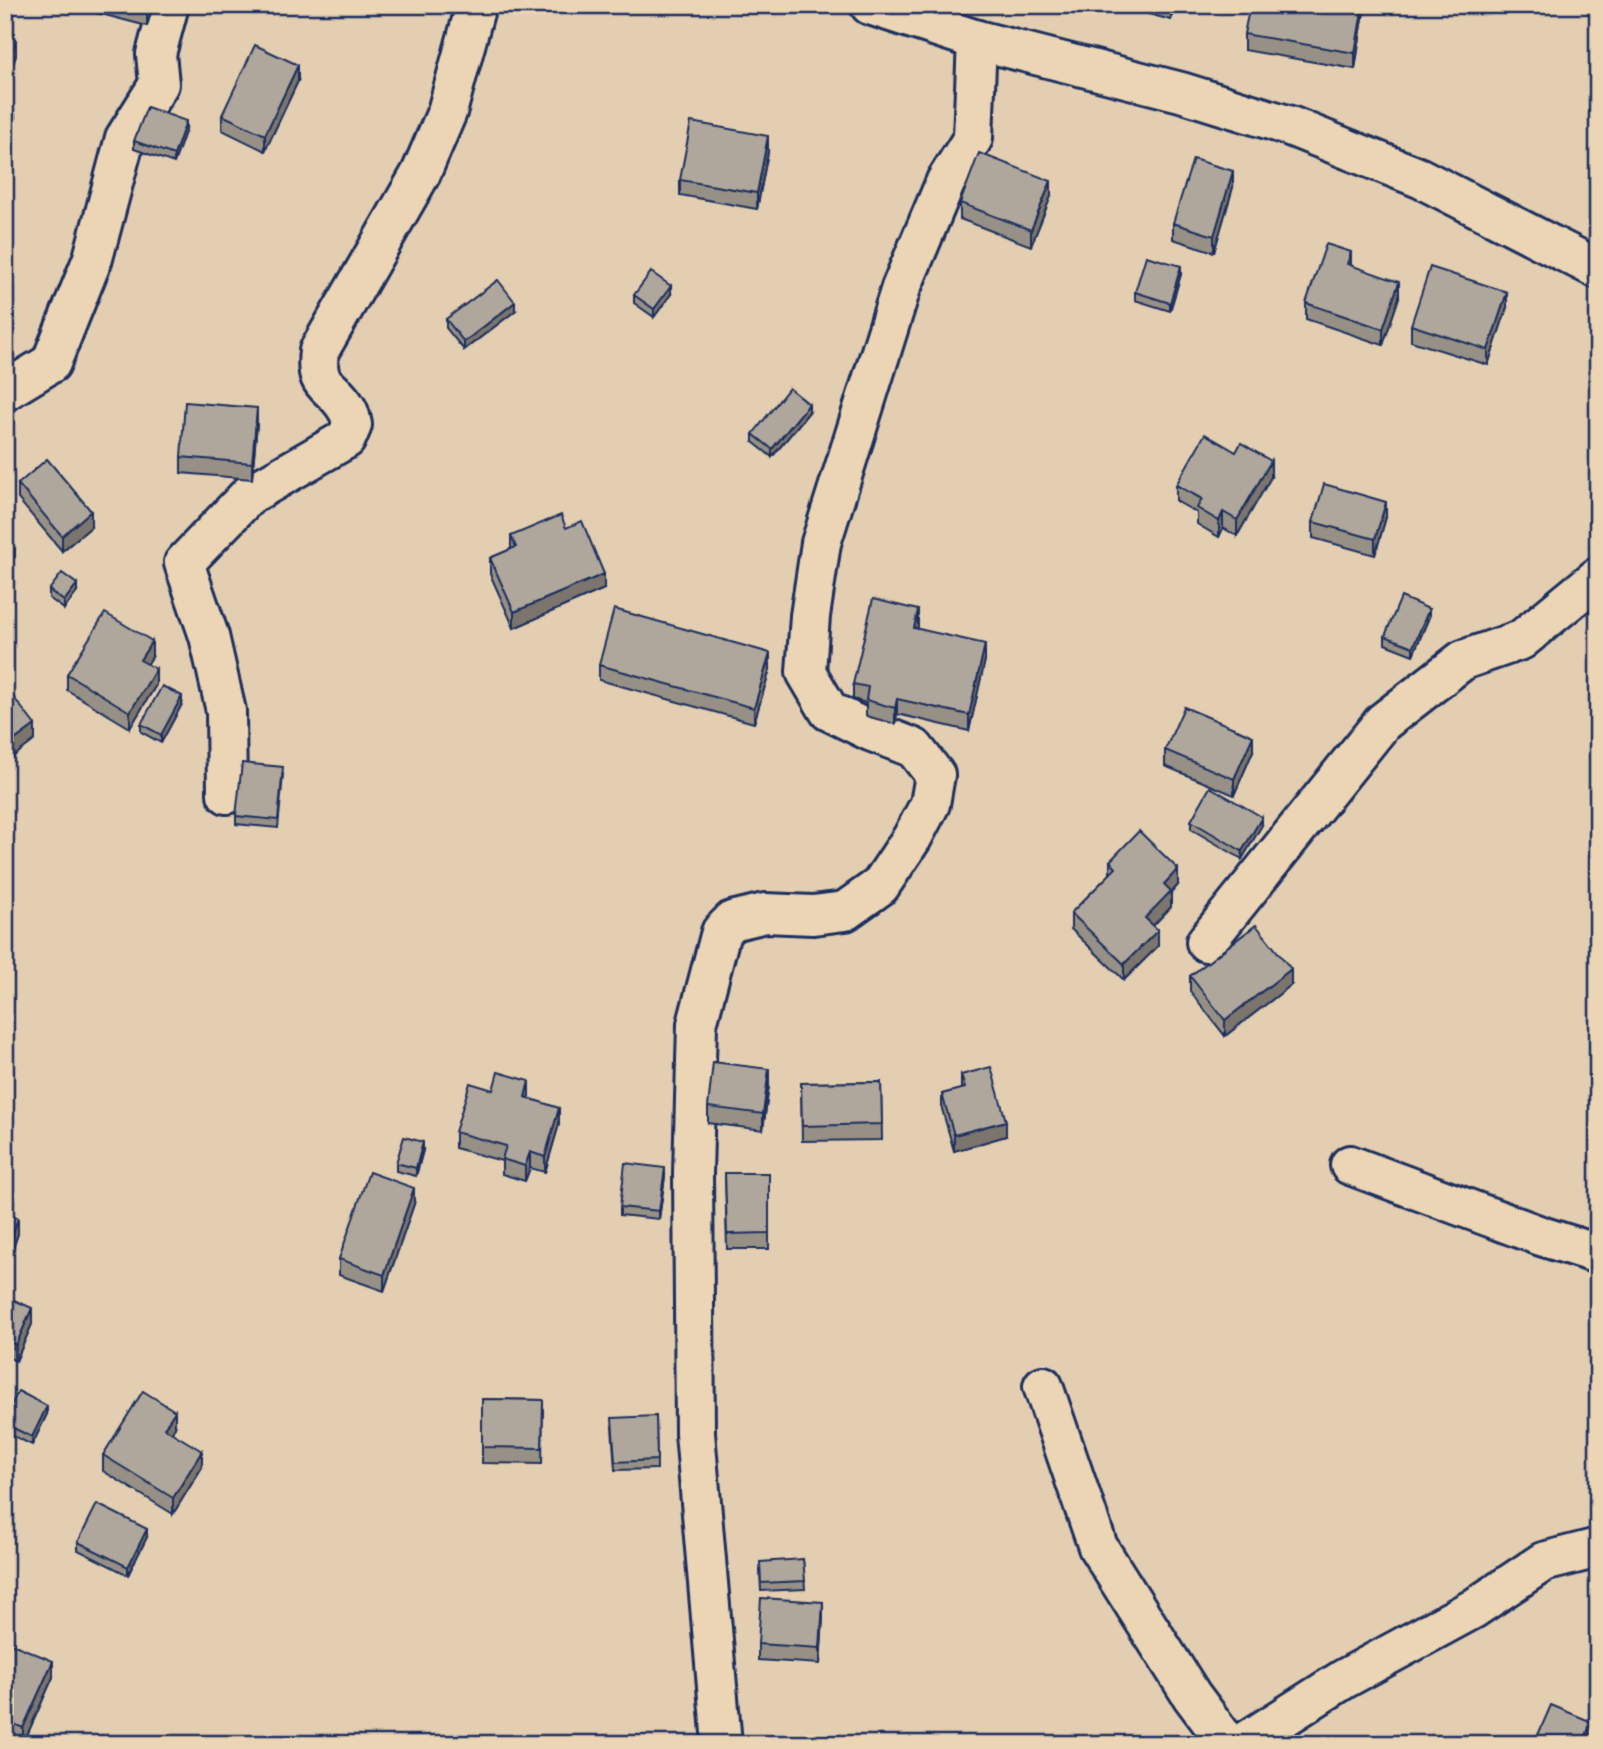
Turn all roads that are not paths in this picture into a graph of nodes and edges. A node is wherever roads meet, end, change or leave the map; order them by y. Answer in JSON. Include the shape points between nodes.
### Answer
{"nodes":[{"id":1,"x":169,"y":5,"type":"edge"},
{"id":2,"x":476,"y":5,"type":"edge"},
{"id":3,"x":870,"y":5,"type":"edge"},
{"id":4,"x":977,"y":40,"type":"junction"},
{"id":5,"x":1598,"y":269,"type":"edge"},
{"id":6,"x":5,"y":391,"type":"edge"},
{"id":7,"x":1598,"y":576,"type":"edge"},
{"id":8,"x":227,"y":794,"type":"dead end"},
{"id":9,"x":1206,"y":942,"type":"dead end"},
{"id":10,"x":1350,"y":1165,"type":"dead end"},
{"id":11,"x":1598,"y":1254,"type":"edge"},
{"id":12,"x":1043,"y":1386,"type":"dead end"},
{"id":13,"x":1598,"y":1548,"type":"edge"},
{"id":14,"x":723,"y":1744,"type":"edge"},
{"id":15,"x":1228,"y":1744,"type":"edge"},
{"id":16,"x":1242,"y":1744,"type":"edge"}],
"edges":[{"from":1,"to":6,"type":"street","via":[[156,54],[159,84],[125,138],[93,258],[51,363]]},
{"from":2,"to":8,"type":"street","via":[[447,112],[421,173],[319,351],[317,370],[347,408],[352,425],[346,439],[249,495],[184,563],[209,636],[226,711]]},
{"from":3,"to":4,"type":"street"},
{"from":4,"to":5,"type":"street","via":[[1181,92],[1290,126],[1420,178]]},
{"from":4,"to":14,"type":"street","via":[[973,138],[946,181],[901,288],[821,543],[806,672],[829,711],[914,748],[935,775],[930,804],[880,886],[845,911],[765,913],[732,921],[721,932],[698,1024],[693,1173],[695,1433]]},
{"from":7,"to":9,"type":"street","via":[[1521,640],[1463,660],[1382,722]]},
{"from":10,"to":11,"type":"street"},
{"from":12,"to":15,"type":"street","via":[[1098,1547],[1192,1696]]},
{"from":13,"to":16,"type":"street","via":[[1543,1562],[1473,1609],[1344,1679]]}]}
